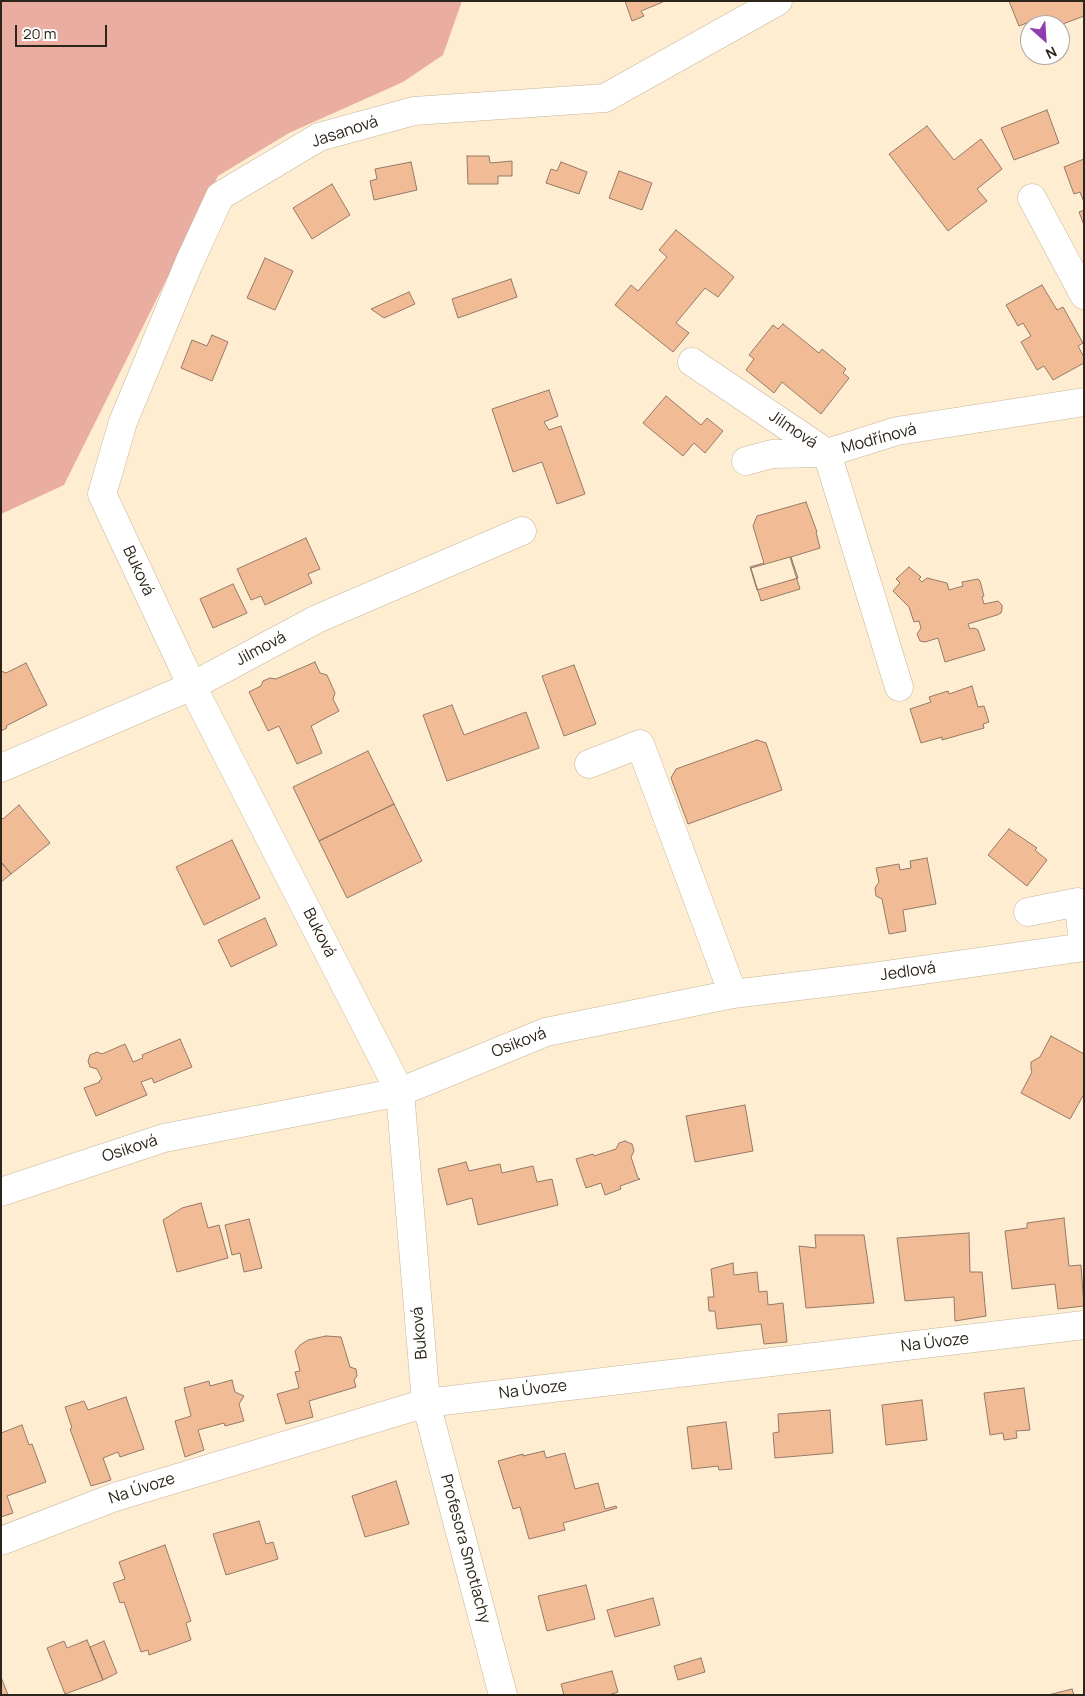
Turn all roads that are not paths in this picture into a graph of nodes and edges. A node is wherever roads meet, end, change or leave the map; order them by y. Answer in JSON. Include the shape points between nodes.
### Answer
{"nodes":[{"id":1,"x":778,"y":1,"type":"edge"},
{"id":2,"x":1032,"y":198,"type":"dead end"},
{"id":3,"x":1084,"y":295,"type":"edge"},
{"id":4,"x":692,"y":362,"type":"dead end"},
{"id":5,"x":1084,"y":402,"type":"edge"},
{"id":6,"x":827,"y":453,"type":"junction"},
{"id":7,"x":746,"y":461,"type":"dead end"},
{"id":8,"x":102,"y":494,"type":"joint"},
{"id":9,"x":522,"y":532,"type":"dead end"},
{"id":10,"x":192,"y":686,"type":"junction"},
{"id":11,"x":899,"y":687,"type":"dead end"},
{"id":12,"x":589,"y":764,"type":"dead end"},
{"id":13,"x":1,"y":768,"type":"edge"},
{"id":14,"x":1028,"y":912,"type":"dead end"},
{"id":15,"x":1084,"y":946,"type":"edge"},
{"id":16,"x":733,"y":994,"type":"junction"},
{"id":17,"x":400,"y":1092,"type":"junction"},
{"id":18,"x":1,"y":1192,"type":"edge"},
{"id":19,"x":1084,"y":1325,"type":"edge"},
{"id":20,"x":426,"y":1403,"type":"junction"},
{"id":21,"x":1,"y":1540,"type":"edge"},
{"id":22,"x":504,"y":1695,"type":"edge"}],
"edges":[{"from":1,"to":8,"type":"street","name":"Jasanová","via":[[605,98],[414,111],[319,138],[220,196],[123,422]]},
{"from":2,"to":3,"type":"street"},
{"from":4,"to":6,"type":"street","name":"Jilmová"},
{"from":5,"to":6,"type":"street","name":"Modřínová","via":[[897,431]]},
{"from":6,"to":7,"type":"street","name":"Jilmová","via":[[772,454]]},
{"from":6,"to":11,"type":"street","name":"Modřínová"},
{"from":8,"to":10,"type":"street","name":"Buková"},
{"from":9,"to":10,"type":"street","name":"Jilmová","via":[[317,619]]},
{"from":10,"to":13,"type":"street","name":"Jilmová"},
{"from":10,"to":17,"type":"street","name":"Buková"},
{"from":12,"to":16,"type":"street","via":[[640,744]]},
{"from":14,"to":15,"type":"street","via":[[1078,902]]},
{"from":15,"to":16,"type":"street","name":"Jedlová"},
{"from":16,"to":17,"type":"street","name":"Osiková","via":[[546,1032]]},
{"from":17,"to":18,"type":"street","name":"Osiková","via":[[164,1138]]},
{"from":17,"to":20,"type":"street","name":"Buková"},
{"from":19,"to":20,"type":"street","name":"Na Úvoze"},
{"from":20,"to":21,"type":"street","name":"Na Úvoze","via":[[115,1497]]},
{"from":20,"to":22,"type":"street","name":"Profesora Smotlachy"}]}
